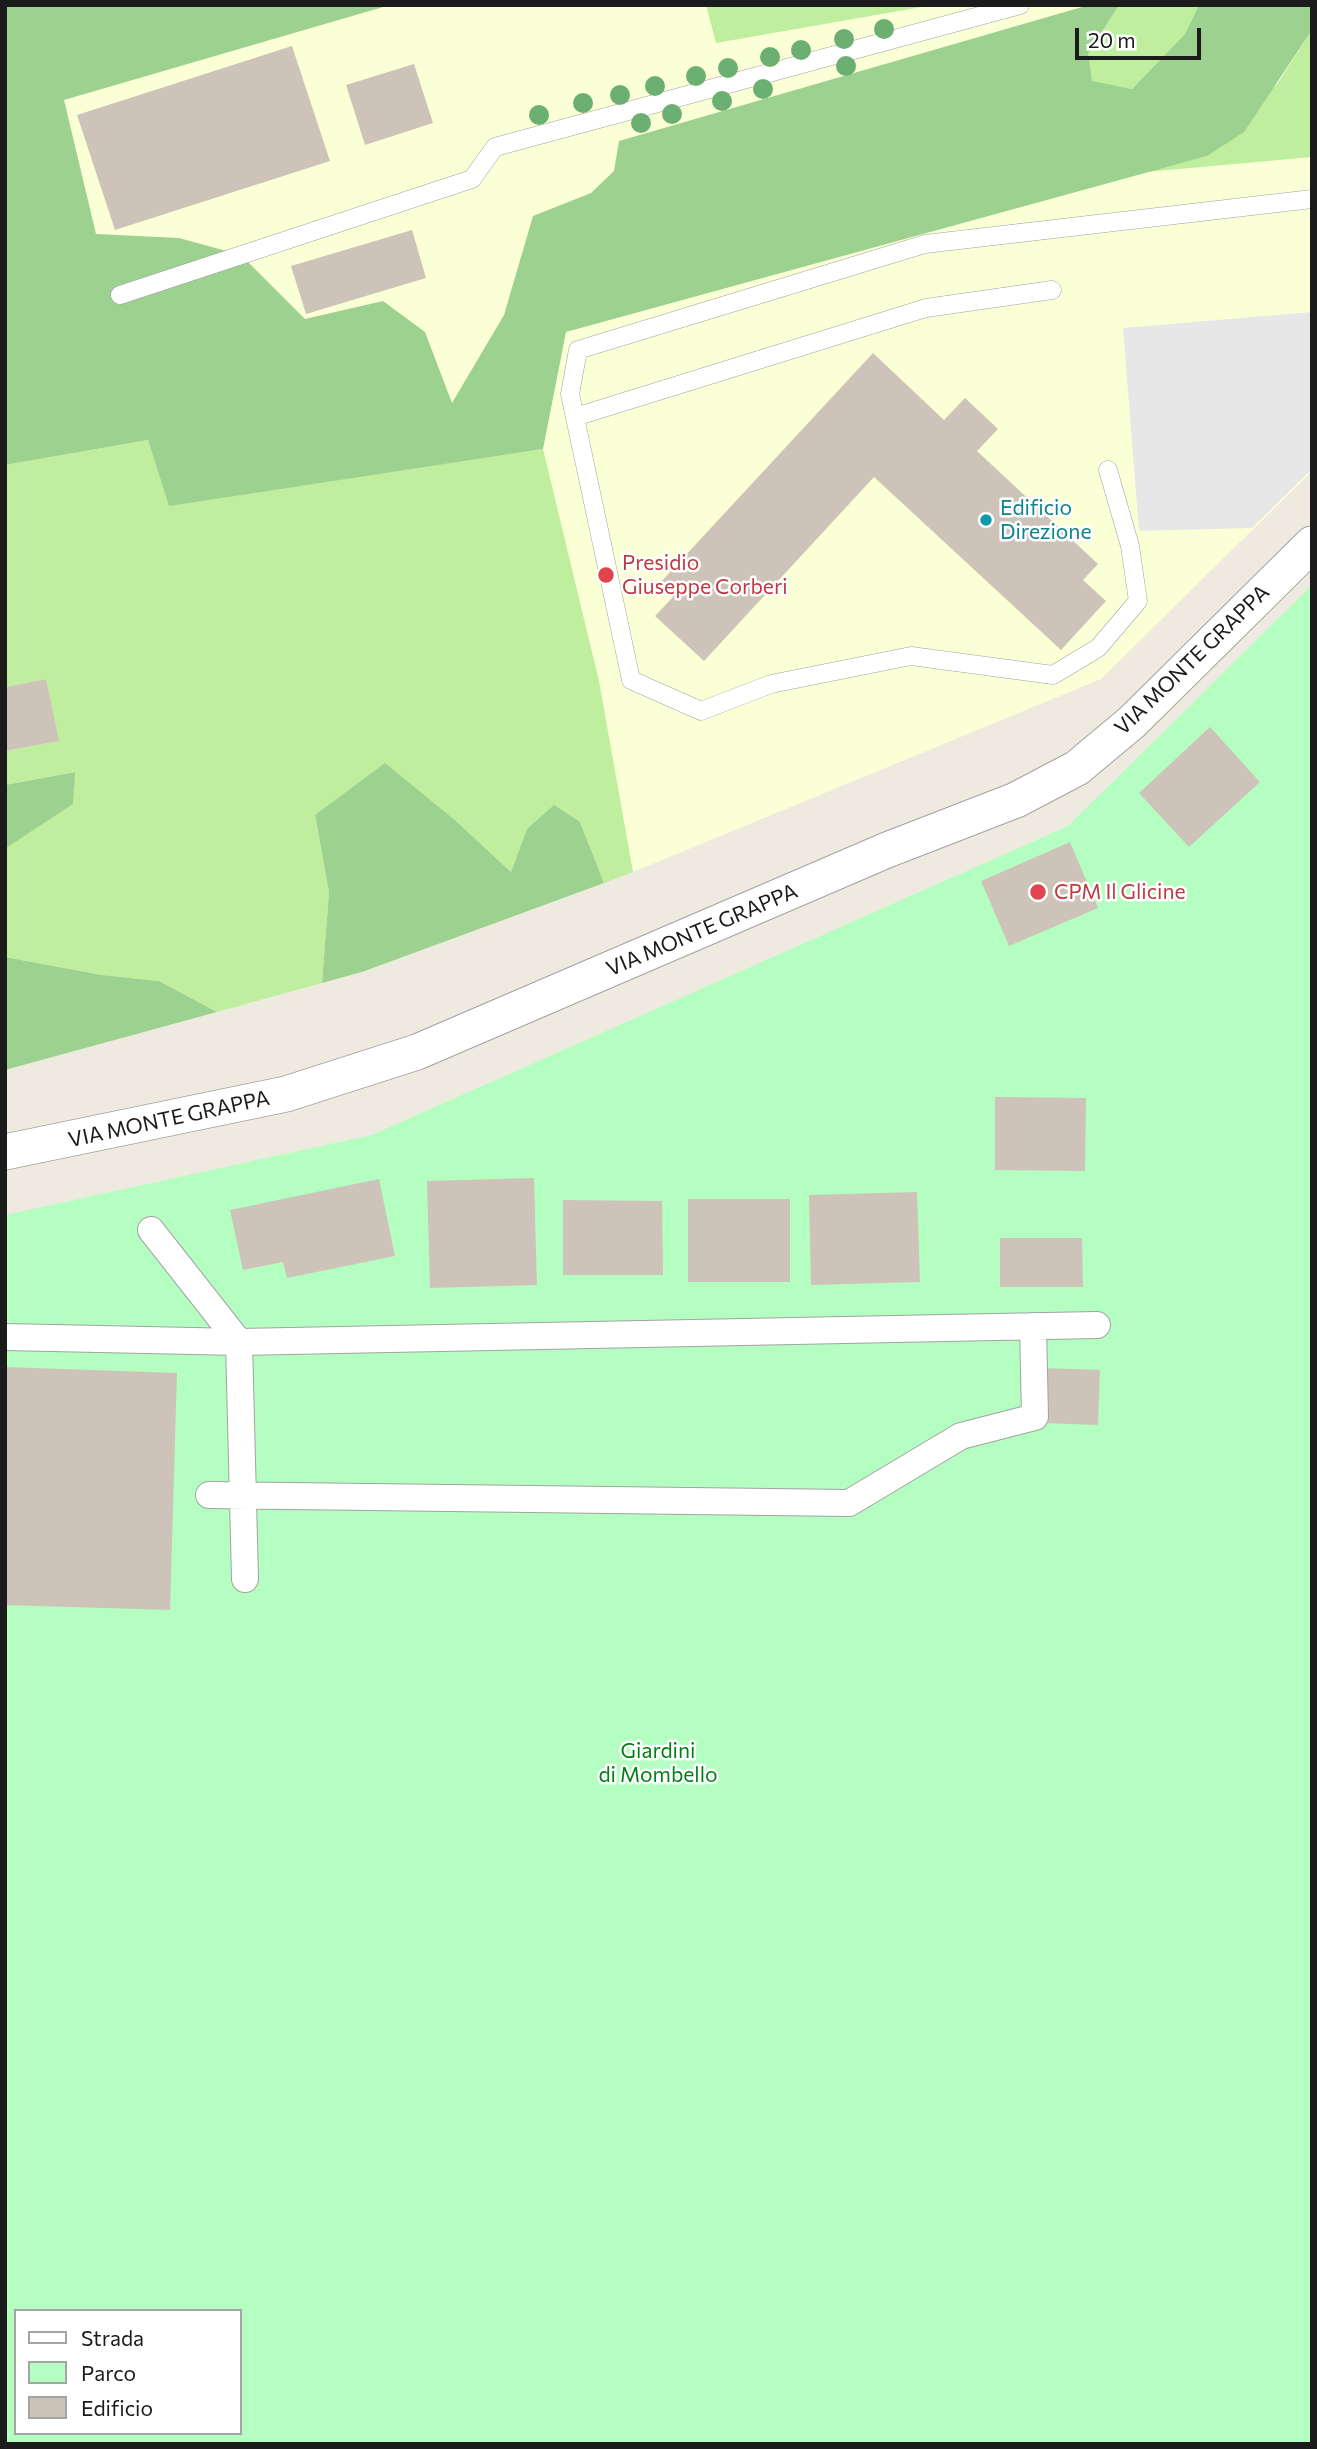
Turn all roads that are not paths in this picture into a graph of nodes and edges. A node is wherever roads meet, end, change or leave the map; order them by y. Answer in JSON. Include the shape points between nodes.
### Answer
{"nodes":[{"id":1,"x":1020,"y":5,"type":"edge"},
{"id":2,"x":1312,"y":199,"type":"edge"},
{"id":3,"x":1052,"y":290,"type":"dead end"},
{"id":4,"x":120,"y":295,"type":"dead end"},
{"id":5,"x":575,"y":417,"type":"junction"},
{"id":6,"x":1108,"y":470,"type":"dead end"},
{"id":7,"x":1312,"y":544,"type":"edge"},
{"id":8,"x":5,"y":1152,"type":"edge"},
{"id":9,"x":151,"y":1230,"type":"dead end"},
{"id":10,"x":1097,"y":1325,"type":"dead end"},
{"id":11,"x":1033,"y":1326,"type":"junction"},
{"id":12,"x":5,"y":1337,"type":"edge"},
{"id":13,"x":239,"y":1342,"type":"junction"},
{"id":14,"x":209,"y":1495,"type":"dead end"},
{"id":15,"x":244,"y":1495,"type":"junction"},
{"id":16,"x":245,"y":1578,"type":"dead end"}],
"edges":[{"from":1,"to":4,"type":"lane","via":[[495,147],[472,179]]},
{"from":2,"to":5,"type":"lane","via":[[925,244],[578,350],[570,394]]},
{"from":3,"to":5,"type":"lane","via":[[926,308]]},
{"from":5,"to":6,"type":"lane","via":[[631,680],[701,711],[771,684],[911,656],[1053,675],[1098,648],[1138,601],[1130,546]]},
{"from":7,"to":8,"type":"street","name":"VIA MONTE GRAPPA","via":[[1132,722],[1077,768],[1016,800],[887,850],[417,1052],[286,1094]]},
{"from":9,"to":13,"type":"street"},
{"from":10,"to":11,"type":"street"},
{"from":11,"to":13,"type":"street"},
{"from":11,"to":15,"type":"street","via":[[1035,1417],[961,1436],[849,1503]]},
{"from":12,"to":13,"type":"street"},
{"from":13,"to":15,"type":"street"},
{"from":14,"to":15,"type":"street"},
{"from":15,"to":16,"type":"street"}]}
